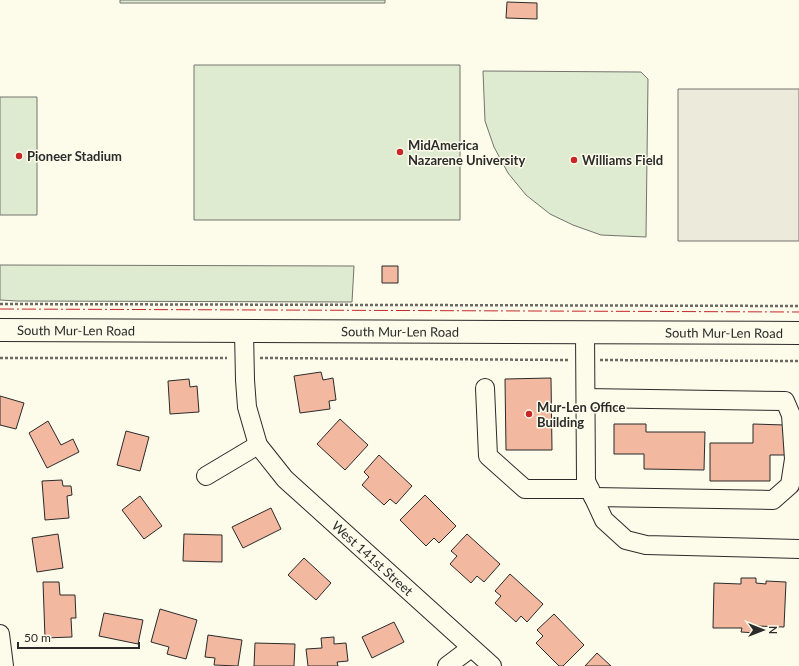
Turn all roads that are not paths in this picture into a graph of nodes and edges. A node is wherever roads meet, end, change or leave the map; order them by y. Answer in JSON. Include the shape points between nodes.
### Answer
{"nodes":[{"id":1,"x":799,"y":320,"type":"edge"},
{"id":2,"x":0,"y":330,"type":"edge"},
{"id":3,"x":244,"y":332,"type":"junction"},
{"id":4,"x":585,"y":333,"type":"junction"},
{"id":5,"x":799,"y":333,"type":"edge"},
{"id":6,"x":485,"y":388,"type":"dead end"},
{"id":7,"x":586,"y":398,"type":"junction"},
{"id":8,"x":258,"y":445,"type":"junction"},
{"id":9,"x":206,"y":476,"type":"dead end"},
{"id":10,"x":591,"y":493,"type":"junction"},
{"id":11,"x":799,"y":549,"type":"edge"},
{"id":12,"x":0,"y":634,"type":"edge"},
{"id":13,"x":471,"y":648,"type":"junction"},
{"id":14,"x":4,"y":666,"type":"edge"},
{"id":15,"x":447,"y":666,"type":"edge"},
{"id":16,"x":492,"y":666,"type":"edge"}],
"edges":[{"from":1,"to":5,"type":"street"},
{"from":2,"to":3,"type":"main road","name":"South Mur-Len Road"},
{"from":3,"to":4,"type":"main road","name":"South Mur-Len Road"},
{"from":3,"to":8,"type":"street","name":"West 141st Street","via":[[247,407]]},
{"from":4,"to":5,"type":"main road","name":"South Mur-Len Road"},
{"from":4,"to":7,"type":"street"},
{"from":6,"to":10,"type":"street","via":[[488,456],[525,489]]},
{"from":7,"to":10,"type":"street","via":[[586,481]]},
{"from":7,"to":10,"type":"street","via":[[785,401],[791,415],[794,459],[790,485],[773,500]]},
{"from":8,"to":9,"type":"street"},
{"from":8,"to":13,"type":"street","name":"West 141st Street","via":[[285,479]]},
{"from":10,"to":11,"type":"street","via":[[604,520],[626,540],[646,545]]},
{"from":12,"to":14,"type":"street"},
{"from":13,"to":15,"type":"street"},
{"from":13,"to":16,"type":"street","name":"West 141st Street"}]}
